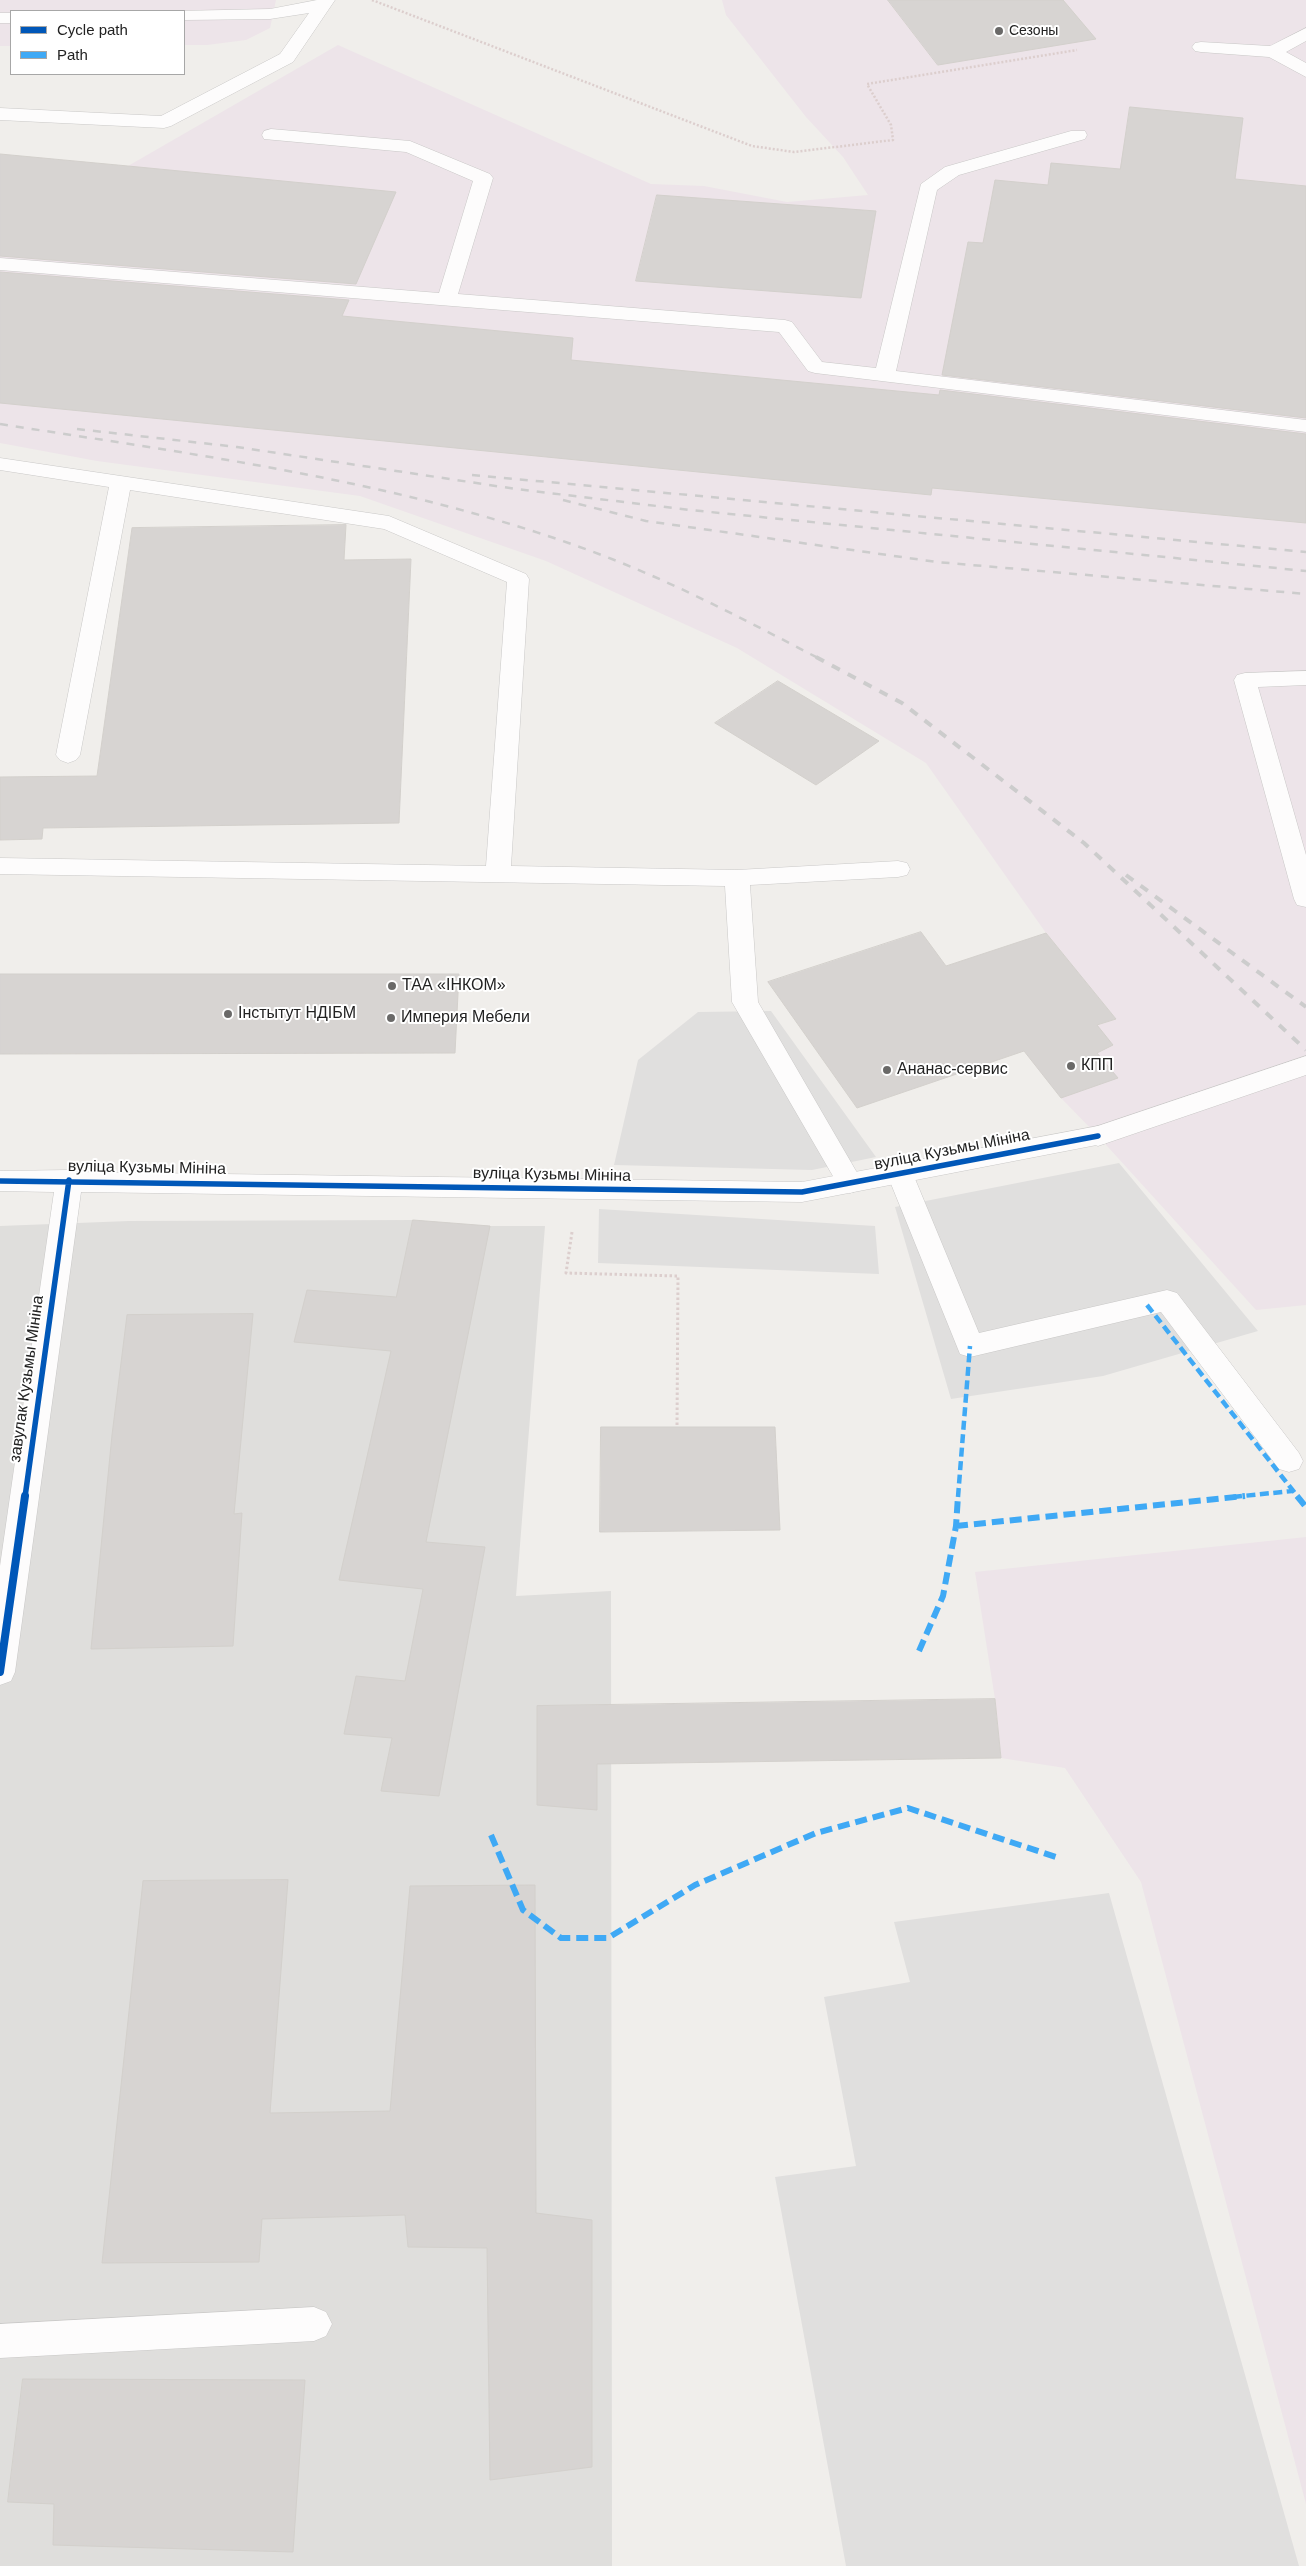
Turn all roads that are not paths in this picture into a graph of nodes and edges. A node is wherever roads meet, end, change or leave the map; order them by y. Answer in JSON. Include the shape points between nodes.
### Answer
{"nodes":[{"id":1,"x":325,"y":3,"type":"edge"},
{"id":2,"x":185,"y":15,"type":"edge"},
{"id":3,"x":1306,"y":33,"type":"edge"},
{"id":4,"x":1201,"y":47,"type":"dead end"},
{"id":5,"x":1273,"y":52,"type":"junction"},
{"id":6,"x":1306,"y":71,"type":"edge"},
{"id":7,"x":0,"y":114,"type":"edge"},
{"id":8,"x":1078,"y":135,"type":"dead end"},
{"id":9,"x":271,"y":136,"type":"dead end"},
{"id":10,"x":0,"y":264,"type":"edge"},
{"id":11,"x":447,"y":299,"type":"junction"},
{"id":12,"x":885,"y":375,"type":"junction"},
{"id":13,"x":1306,"y":426,"type":"edge"},
{"id":14,"x":0,"y":464,"type":"edge"},
{"id":15,"x":121,"y":483,"type":"junction"},
{"id":16,"x":1306,"y":678,"type":"edge"},
{"id":17,"x":68,"y":755,"type":"dead end"},
{"id":18,"x":0,"y":866,"type":"edge"},
{"id":19,"x":898,"y":869,"type":"dead end"},
{"id":20,"x":498,"y":874,"type":"junction"},
{"id":21,"x":737,"y":878,"type":"junction"},
{"id":22,"x":1306,"y":899,"type":"edge"},
{"id":23,"x":1306,"y":1065,"type":"edge"},
{"id":24,"x":900,"y":1174,"type":"junction"},
{"id":25,"x":69,"y":1180,"type":"junction"},
{"id":26,"x":0,"y":1181,"type":"edge"},
{"id":27,"x":850,"y":1183,"type":"junction"},
{"id":28,"x":1289,"y":1461,"type":"dead end"},
{"id":29,"x":0,"y":1672,"type":"edge"},
{"id":30,"x":314,"y":2324,"type":"dead end"},
{"id":31,"x":0,"y":2341,"type":"edge"}],
"edges":[{"from":1,"to":2,"type":"street","via":[[270,14]]},
{"from":1,"to":7,"type":"street","via":[[287,58],[164,122]]},
{"from":3,"to":5,"type":"street"},
{"from":4,"to":5,"type":"street"},
{"from":5,"to":6,"type":"street"},
{"from":8,"to":12,"type":"street","via":[[952,171],[928,188]]},
{"from":9,"to":11,"type":"street","via":[[410,147],[482,178]]},
{"from":10,"to":11,"type":"street"},
{"from":11,"to":12,"type":"street","via":[[785,326],[815,367]]},
{"from":12,"to":13,"type":"street"},
{"from":14,"to":15,"type":"street"},
{"from":15,"to":17,"type":"street"},
{"from":15,"to":20,"type":"street","via":[[389,524],[518,579]]},
{"from":16,"to":22,"type":"street","via":[[1245,680]]},
{"from":18,"to":20,"type":"street"},
{"from":19,"to":21,"type":"street"},
{"from":20,"to":21,"type":"street"},
{"from":21,"to":27,"type":"street","via":[[745,1002]]},
{"from":23,"to":24,"type":"street","name":"вуліца Кузьмы Мініна","via":[[1098,1136]]},
{"from":24,"to":27,"type":"street","name":"вуліца Кузьмы Мініна"},
{"from":24,"to":28,"type":"street","via":[[970,1346],[1167,1300]]},
{"from":25,"to":26,"type":"street","name":"вуліца Кузьмы Мініна"},
{"from":25,"to":27,"type":"street","name":"вуліца Кузьмы Мініна","via":[[802,1192]]},
{"from":25,"to":29,"type":"street","name":"завулак Кузьмы Мініна"},
{"from":30,"to":31,"type":"street"}]}
